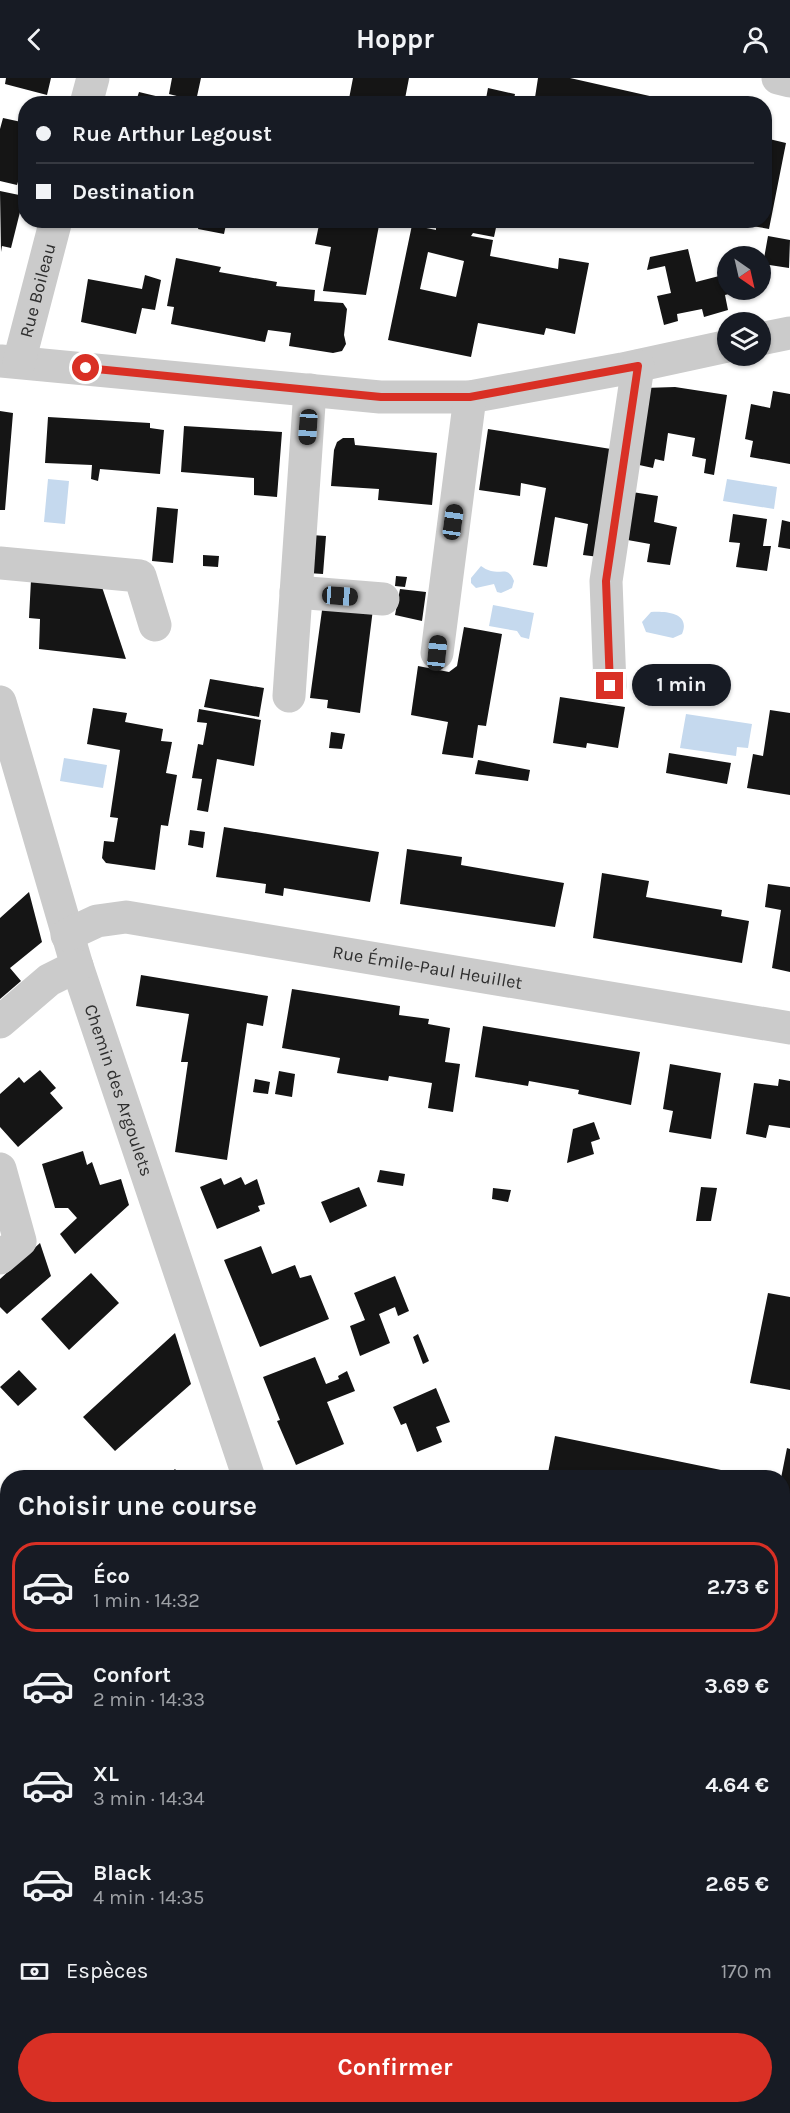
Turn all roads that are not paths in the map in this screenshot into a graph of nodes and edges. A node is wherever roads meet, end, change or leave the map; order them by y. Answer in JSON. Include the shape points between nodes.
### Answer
{"nodes":[{"id":1,"x":93,"y":78,"type":"edge"},
{"id":2,"x":778,"y":78,"type":"edge"},
{"id":3,"x":790,"y":81,"type":"edge"},
{"id":4,"x":88,"y":96,"type":"edge"},
{"id":5,"x":53,"y":228,"type":"edge"},
{"id":6,"x":790,"y":333,"type":"edge"},
{"id":7,"x":771,"y":337,"type":"edge"},
{"id":8,"x":717,"y":348,"type":"edge"},
{"id":9,"x":10,"y":361,"type":"edge"},
{"id":10,"x":638,"y":366,"type":"junction"},
{"id":11,"x":310,"y":390,"type":"junction"},
{"id":12,"x":470,"y":397,"type":"junction"},
{"id":13,"x":0,"y":563,"type":"edge"},
{"id":14,"x":296,"y":592,"type":"junction"},
{"id":15,"x":383,"y":599,"type":"dead end"},
{"id":16,"x":155,"y":625,"type":"dead end"},
{"id":17,"x":437,"y":653,"type":"dead end"},
{"id":18,"x":610,"y":686,"type":"dead end"},
{"id":19,"x":289,"y":696,"type":"dead end"},
{"id":20,"x":0,"y":702,"type":"edge"},
{"id":21,"x":67,"y":935,"type":"junction"},
{"id":22,"x":77,"y":966,"type":"junction"},
{"id":23,"x":0,"y":1022,"type":"edge"},
{"id":24,"x":790,"y":1028,"type":"edge"},
{"id":25,"x":0,"y":1169,"type":"edge"},
{"id":26,"x":0,"y":1258,"type":"edge"},
{"id":27,"x":246,"y":1470,"type":"edge"}],
"edges":[{"from":1,"to":4,"type":"street"},
{"from":2,"to":3,"type":"street"},
{"from":5,"to":9,"type":"street","name":"Rue Boileau"},
{"from":6,"to":7,"type":"street"},
{"from":8,"to":10,"type":"street"},
{"from":9,"to":11,"type":"street"},
{"from":10,"to":12,"type":"street"},
{"from":10,"to":18,"type":"street","via":[[606,581]]},
{"from":11,"to":12,"type":"street","via":[[381,397]]},
{"from":11,"to":14,"type":"street"},
{"from":12,"to":17,"type":"street"},
{"from":13,"to":16,"type":"street","via":[[140,576]]},
{"from":14,"to":15,"type":"street"},
{"from":14,"to":19,"type":"street"},
{"from":20,"to":21,"type":"street","name":"Chemin des Argoulets"},
{"from":21,"to":22,"type":"street","name":"Chemin des Argoulets"},
{"from":21,"to":24,"type":"street","name":"Rue Émile-Paul Heuillet","via":[[97,921],[126,917]]},
{"from":22,"to":23,"type":"street","via":[[49,980]]},
{"from":22,"to":27,"type":"street","name":"Chemin des Argoulets"},
{"from":25,"to":26,"type":"street","via":[[20,1241]]}]}
